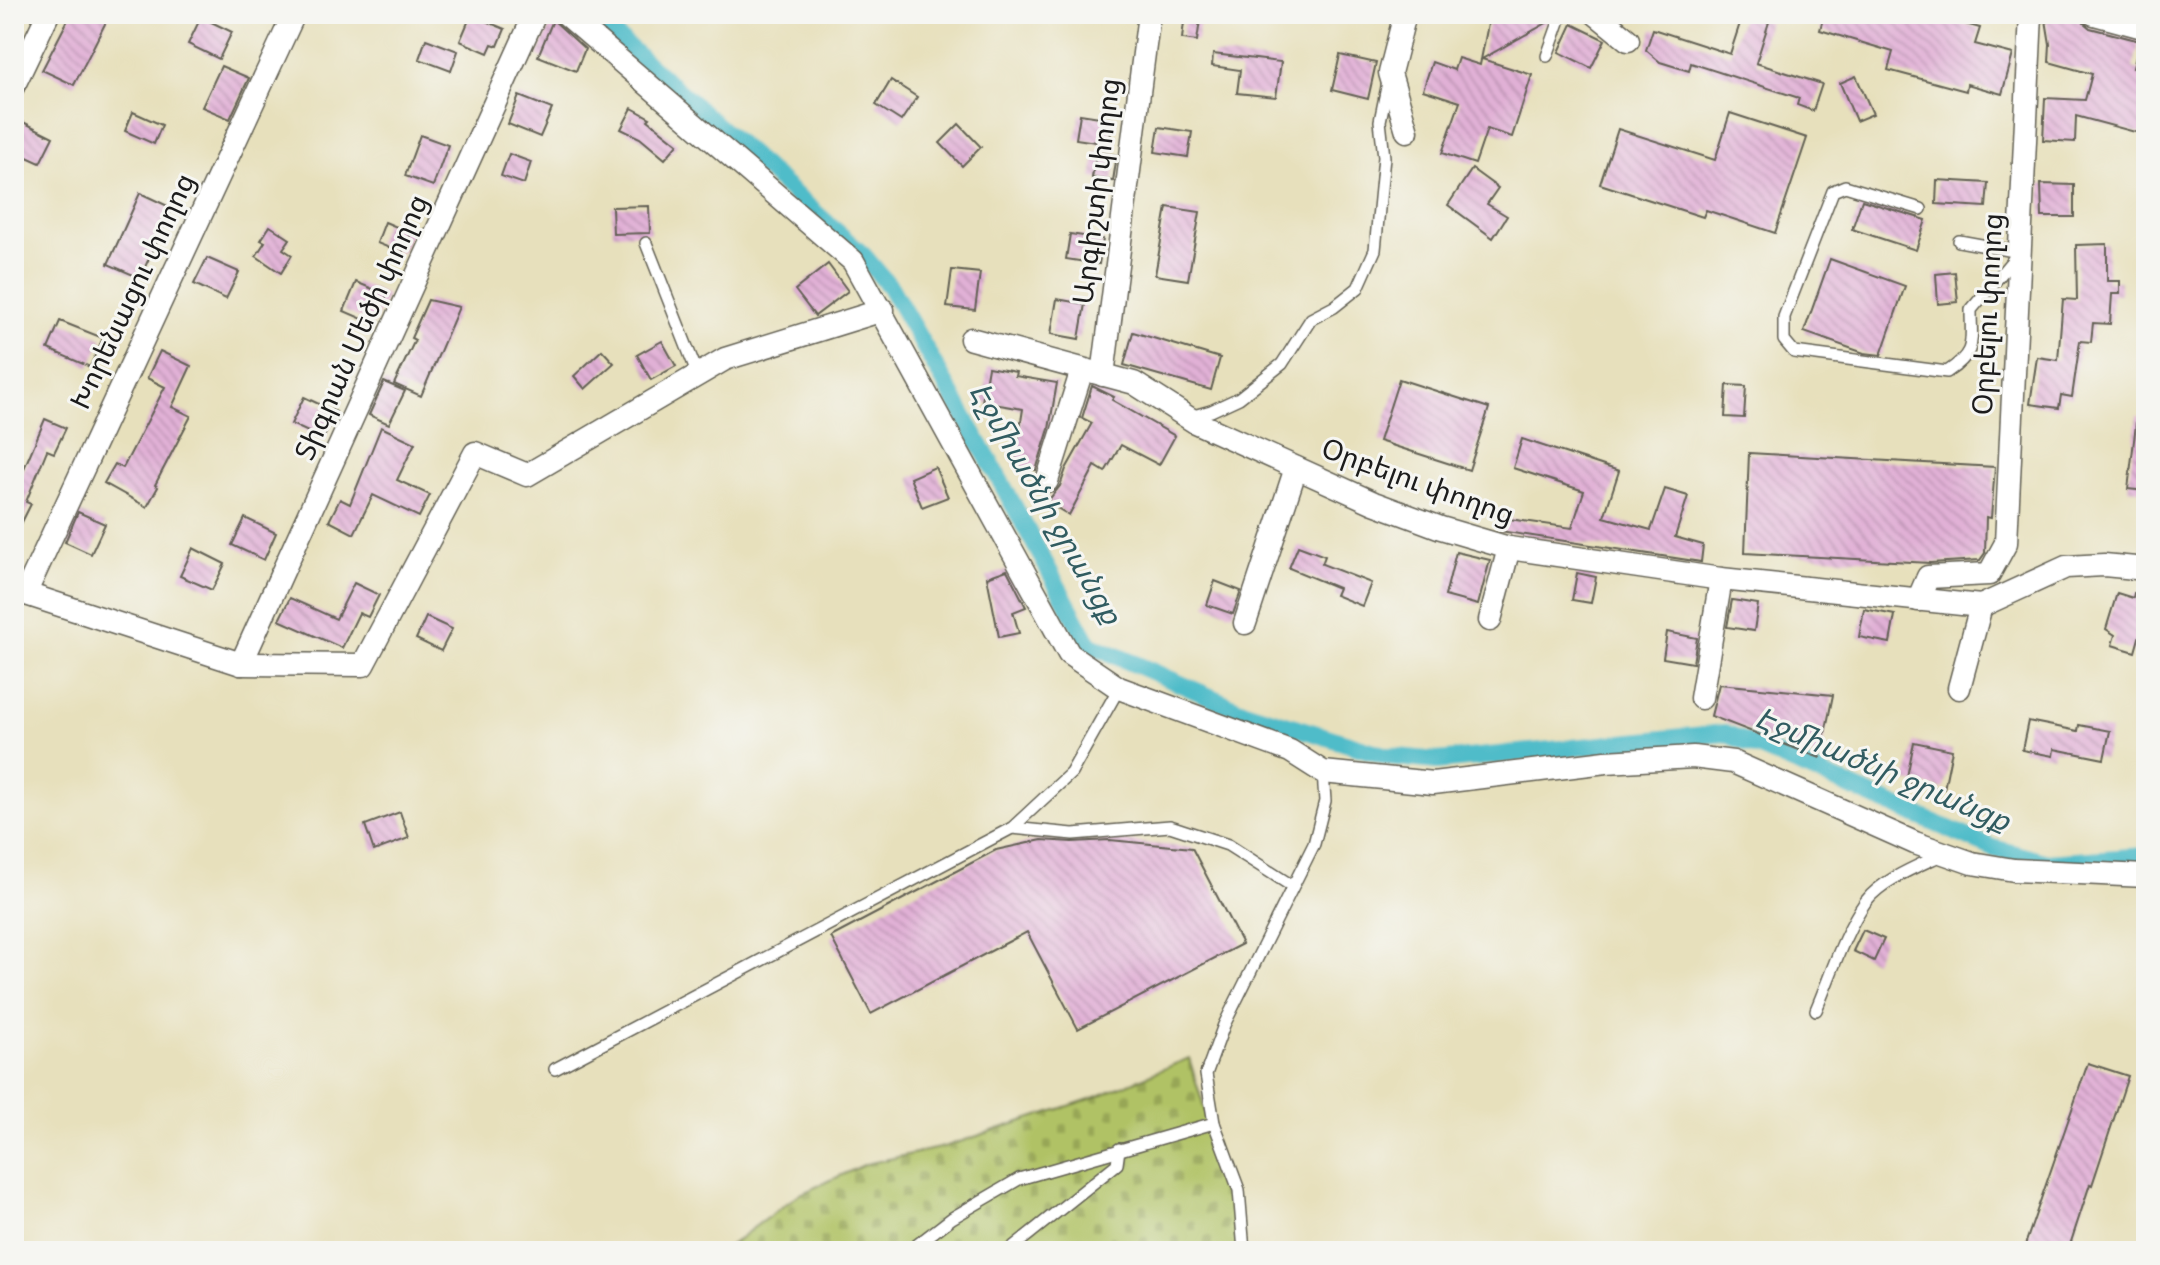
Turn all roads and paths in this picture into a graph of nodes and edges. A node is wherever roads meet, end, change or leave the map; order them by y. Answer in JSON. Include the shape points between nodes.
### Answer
{"nodes":[{"id":1,"x":48,"y":14,"type":"edge"},
{"id":2,"x":294,"y":14,"type":"edge"},
{"id":3,"x":535,"y":14,"type":"edge"},
{"id":4,"x":566,"y":14,"type":"edge"},
{"id":5,"x":1149,"y":14,"type":"edge"},
{"id":6,"x":1405,"y":14,"type":"edge"},
{"id":7,"x":1562,"y":14,"type":"edge"},
{"id":8,"x":1596,"y":14,"type":"edge"},
{"id":9,"x":2031,"y":14,"type":"edge"},
{"id":10,"x":2094,"y":14,"type":"edge"},
{"id":11,"x":2146,"y":28,"type":"edge"},
{"id":12,"x":1628,"y":40,"type":"dead end"},
{"id":13,"x":1547,"y":56,"type":"dead end"},
{"id":14,"x":1390,"y":73,"type":"junction"},
{"id":15,"x":14,"y":85,"type":"edge"},
{"id":16,"x":1407,"y":131,"type":"dead end"},
{"id":17,"x":1921,"y":209,"type":"dead end"},
{"id":18,"x":1959,"y":241,"type":"dead end"},
{"id":19,"x":646,"y":243,"type":"dead end"},
{"id":20,"x":2020,"y":252,"type":"junction"},
{"id":21,"x":883,"y":310,"type":"junction"},
{"id":22,"x":971,"y":339,"type":"dead end"},
{"id":23,"x":1092,"y":373,"type":"junction"},
{"id":24,"x":698,"y":375,"type":"junction"},
{"id":25,"x":1190,"y":417,"type":"junction"},
{"id":26,"x":1296,"y":468,"type":"junction"},
{"id":27,"x":1047,"y":481,"type":"dead end"},
{"id":28,"x":1509,"y":548,"type":"junction"},
{"id":29,"x":2146,"y":569,"type":"edge"},
{"id":30,"x":1721,"y":579,"type":"junction"},
{"id":31,"x":20,"y":592,"type":"edge"},
{"id":32,"x":1918,"y":600,"type":"junction"},
{"id":33,"x":1981,"y":606,"type":"junction"},
{"id":34,"x":1490,"y":620,"type":"dead end"},
{"id":35,"x":1245,"y":623,"type":"dead end"},
{"id":36,"x":241,"y":664,"type":"junction"},
{"id":37,"x":1119,"y":688,"type":"junction"},
{"id":38,"x":1959,"y":688,"type":"dead end"},
{"id":39,"x":1701,"y":698,"type":"dead end"},
{"id":40,"x":1323,"y":772,"type":"junction"},
{"id":41,"x":1012,"y":828,"type":"junction"},
{"id":42,"x":1945,"y":853,"type":"junction"},
{"id":43,"x":2146,"y":876,"type":"edge"},
{"id":44,"x":1292,"y":886,"type":"junction"},
{"id":45,"x":1816,"y":1010,"type":"dead end"},
{"id":46,"x":555,"y":1069,"type":"dead end"},
{"id":47,"x":1214,"y":1123,"type":"junction"},
{"id":48,"x":1119,"y":1149,"type":"junction"},
{"id":49,"x":909,"y":1251,"type":"edge"},
{"id":50,"x":1008,"y":1251,"type":"edge"},
{"id":51,"x":1244,"y":1251,"type":"edge"}],
"edges":[{"from":1,"to":15,"type":"street"},
{"from":2,"to":31,"type":"street","name":"Խորենացու փողոց"},
{"from":3,"to":36,"type":"street","name":"Տիգրան Մեծի փողոց"},
{"from":4,"to":21,"type":"street","via":[[853,261]]},
{"from":5,"to":23,"type":"street","name":"Արգիշտի փողոց"},
{"from":6,"to":14,"type":"street"},
{"from":7,"to":13,"type":"lane"},
{"from":8,"to":12,"type":"street"},
{"from":9,"to":20,"type":"street","name":"Օրբելու փողոց"},
{"from":10,"to":11,"type":"street"},
{"from":14,"to":16,"type":"street"},
{"from":14,"to":25,"type":"lane","via":[[1380,121],[1384,157],[1375,250],[1358,288],[1311,319],[1282,364],[1239,398]]},
{"from":17,"to":20,"type":"lane","via":[[1845,186],[1833,191],[1784,317],[1784,340],[1794,352],[1947,372],[1964,361],[1971,345],[1971,310]]},
{"from":18,"to":20,"type":"lane"},
{"from":19,"to":24,"type":"lane"},
{"from":20,"to":32,"type":"street","name":"Օրբելու փողոց","via":[[2006,543],[1989,574],[1928,577]]},
{"from":21,"to":24,"type":"street","via":[[725,359]]},
{"from":21,"to":37,"type":"street","via":[[1069,654]]},
{"from":22,"to":23,"type":"street","name":"Օրբելու փողոց"},
{"from":23,"to":25,"type":"street","name":"Օրբելու փողոց","via":[[1134,383]]},
{"from":23,"to":27,"type":"street","name":"Արգիշտի փողոց"},
{"from":24,"to":36,"type":"street","via":[[527,475],[475,453],[363,665]]},
{"from":25,"to":26,"type":"street","name":"Օրբելու փողոց"},
{"from":26,"to":28,"type":"street","name":"Օրբելու փողոց","via":[[1374,503]]},
{"from":26,"to":35,"type":"street"},
{"from":28,"to":30,"type":"street","name":"Օրբելու փողոց"},
{"from":28,"to":34,"type":"street"},
{"from":29,"to":33,"type":"street","via":[[2066,567]]},
{"from":30,"to":32,"type":"street","name":"Օրբելու փողոց"},
{"from":30,"to":39,"type":"street"},
{"from":31,"to":36,"type":"street"},
{"from":32,"to":33,"type":"street","name":"Օրբելու փողոց"},
{"from":33,"to":38,"type":"street"},
{"from":37,"to":40,"type":"street","via":[[1290,751]]},
{"from":37,"to":41,"type":"lane","via":[[1071,773]]},
{"from":40,"to":42,"type":"street","via":[[1433,783],[1606,762],[1693,757],[1733,762]]},
{"from":40,"to":44,"type":"lane","via":[[1325,801],[1314,844]]},
{"from":41,"to":44,"type":"lane","via":[[1073,834],[1170,826],[1228,845]]},
{"from":41,"to":46,"type":"lane"},
{"from":42,"to":43,"type":"street","via":[[2014,870]]},
{"from":42,"to":45,"type":"lane","via":[[1903,872],[1868,899]]},
{"from":44,"to":47,"type":"lane","via":[[1224,1025],[1206,1074]]},
{"from":47,"to":48,"type":"lane"},
{"from":47,"to":51,"type":"lane","via":[[1239,1190]]},
{"from":48,"to":49,"type":"lane","via":[[1019,1179],[952,1218]]},
{"from":48,"to":50,"type":"lane","via":[[1117,1164]]}]}
